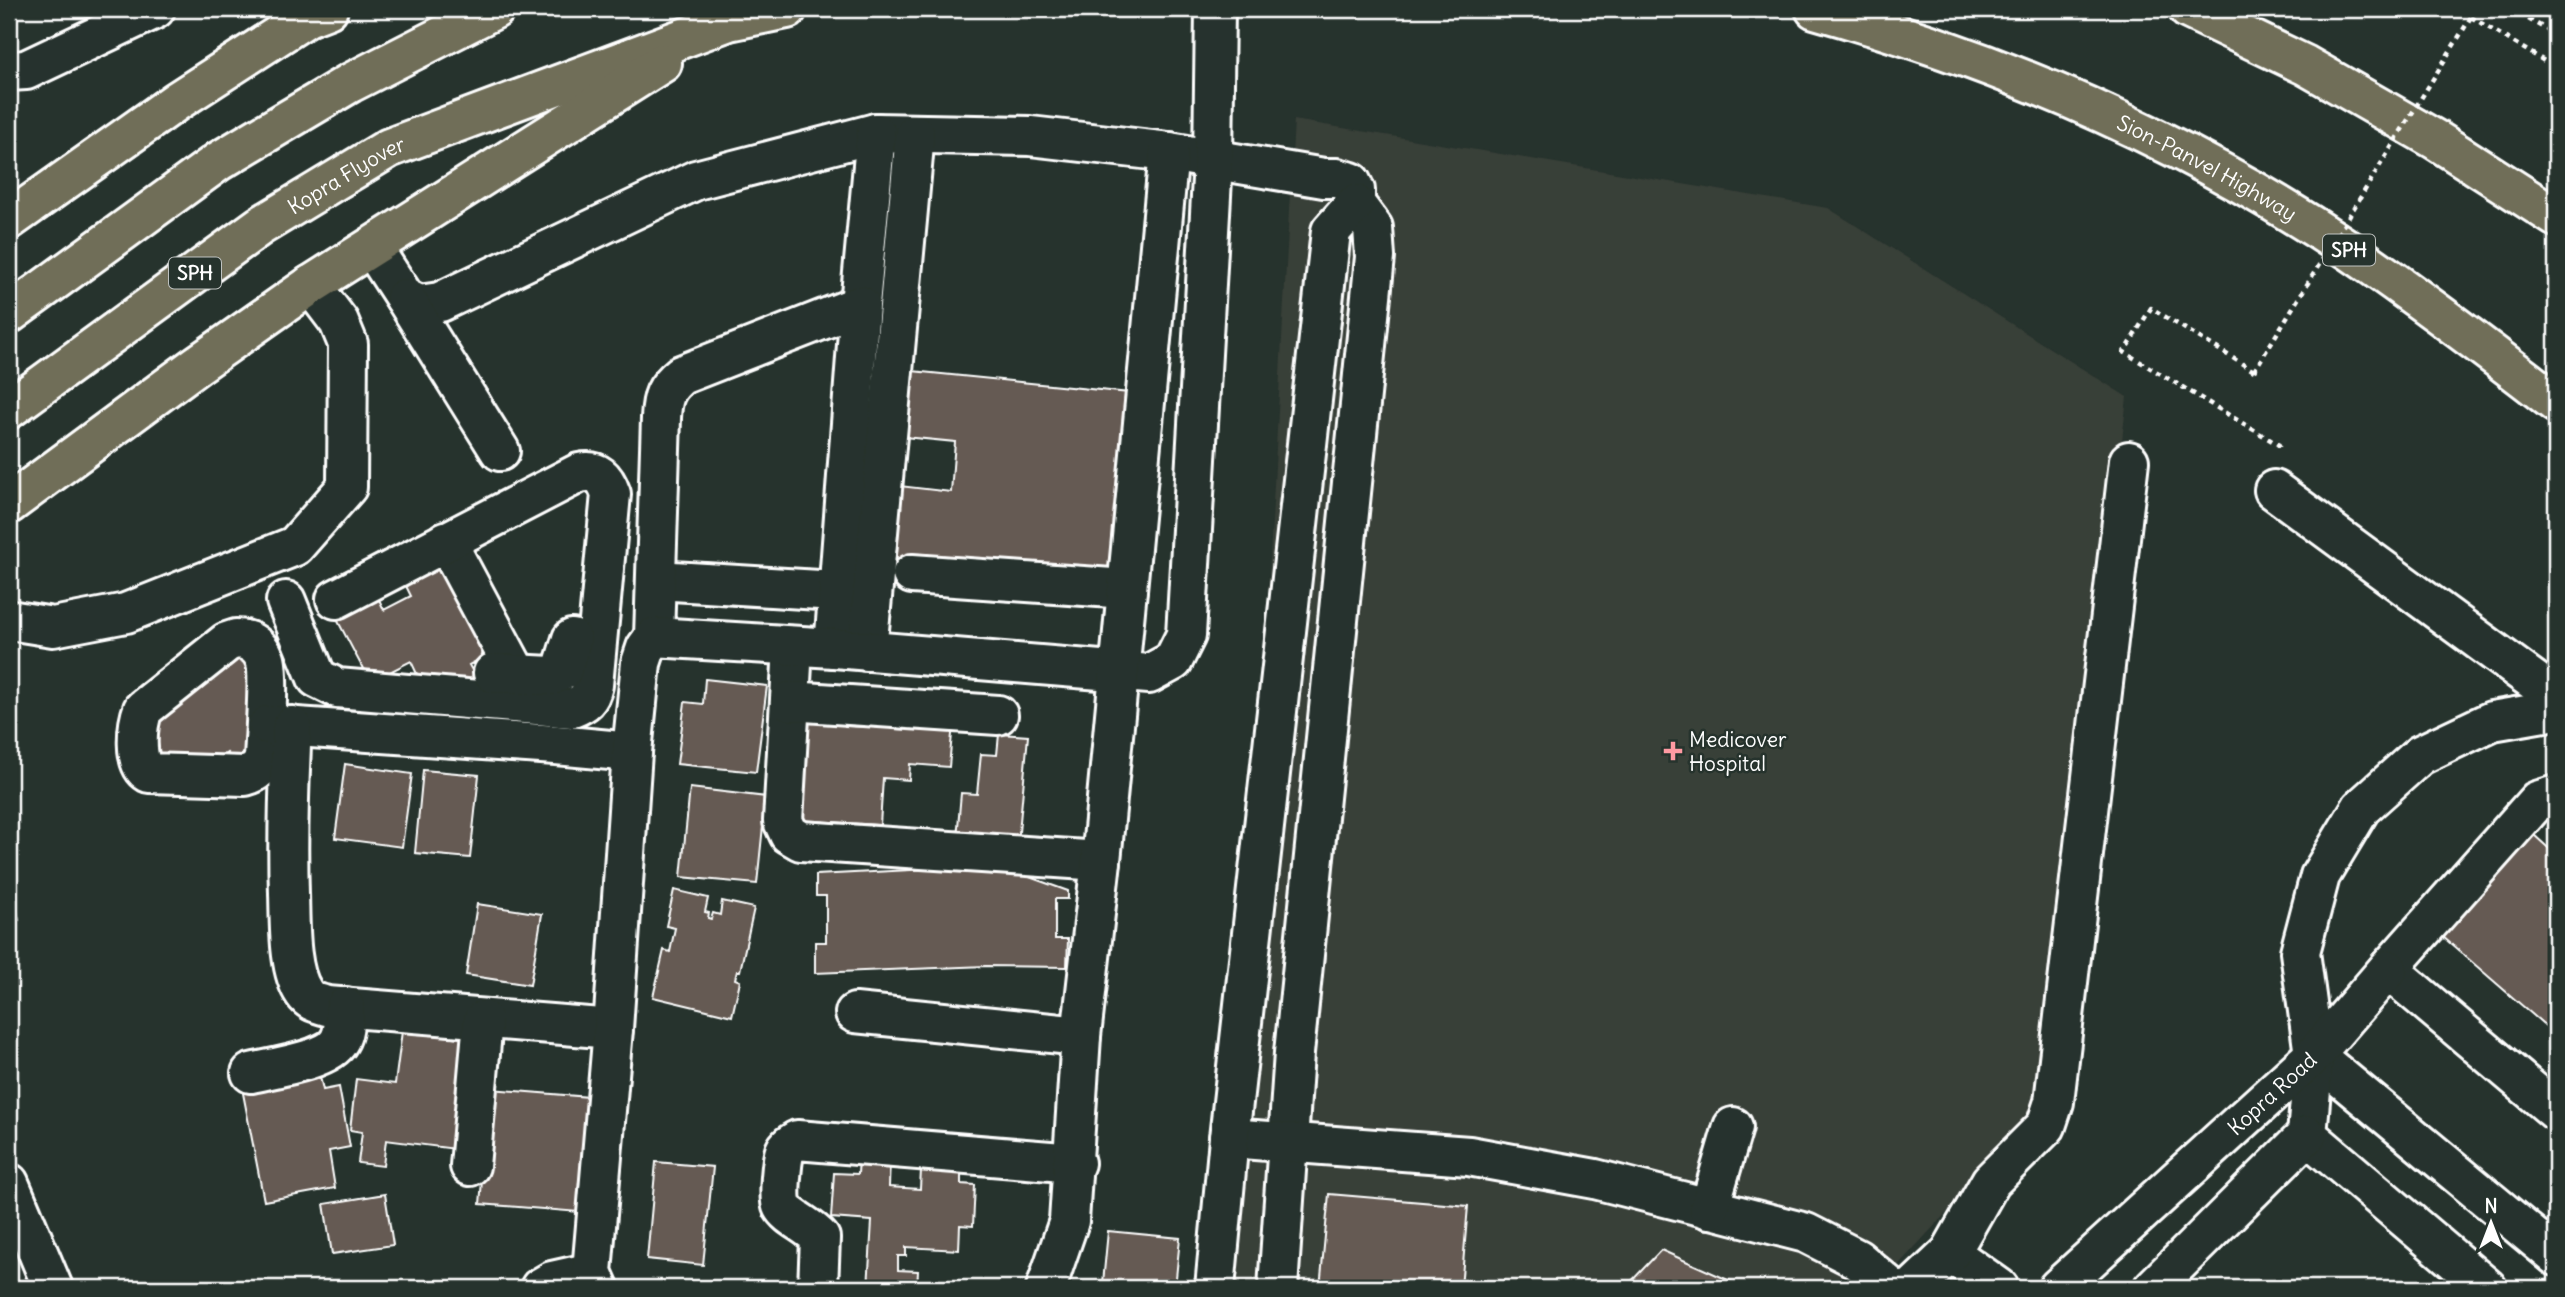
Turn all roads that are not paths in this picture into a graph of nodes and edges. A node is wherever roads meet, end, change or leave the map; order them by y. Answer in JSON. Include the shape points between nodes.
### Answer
{"nodes":[{"id":1,"x":155,"y":9,"type":"edge"},
{"id":2,"x":328,"y":9,"type":"edge"},
{"id":3,"x":495,"y":9,"type":"edge"},
{"id":4,"x":787,"y":9,"type":"edge"},
{"id":5,"x":1215,"y":9,"type":"edge"},
{"id":6,"x":1815,"y":9,"type":"edge"},
{"id":7,"x":2188,"y":9,"type":"edge"},
{"id":8,"x":729,"y":21,"type":"junction"},
{"id":9,"x":9,"y":71,"type":"edge"},
{"id":10,"x":876,"y":133,"type":"junction"},
{"id":11,"x":915,"y":134,"type":"junction"},
{"id":12,"x":1169,"y":152,"type":"junction"},
{"id":13,"x":1213,"y":161,"type":"junction"},
{"id":14,"x":1355,"y":204,"type":"junction"},
{"id":15,"x":2556,"y":217,"type":"edge"},
{"id":16,"x":9,"y":220,"type":"edge"},
{"id":17,"x":372,"y":247,"type":"junction"},
{"id":18,"x":311,"y":285,"type":"junction"},
{"id":19,"x":405,"y":298,"type":"junction"},
{"id":20,"x":860,"y":306,"type":"junction"},
{"id":21,"x":9,"y":314,"type":"edge"},
{"id":22,"x":2556,"y":403,"type":"edge"},
{"id":23,"x":9,"y":409,"type":"edge"},
{"id":24,"x":500,"y":451,"type":"dead end"},
{"id":25,"x":2129,"y":461,"type":"dead end"},
{"id":26,"x":2274,"y":490,"type":"road end"},
{"id":27,"x":9,"y":504,"type":"edge"},
{"id":28,"x":446,"y":541,"type":"junction"},
{"id":29,"x":656,"y":580,"type":"junction"},
{"id":30,"x":873,"y":586,"type":"junction"},
{"id":31,"x":1127,"y":589,"type":"junction"},
{"id":32,"x":836,"y":592,"type":"junction"},
{"id":33,"x":336,"y":598,"type":"dead end"},
{"id":34,"x":286,"y":601,"type":"dead end"},
{"id":35,"x":9,"y":620,"type":"edge"},
{"id":36,"x":793,"y":647,"type":"junction"},
{"id":37,"x":850,"y":649,"type":"junction"},
{"id":38,"x":584,"y":650,"type":"junction"},
{"id":39,"x":647,"y":650,"type":"junction"},
{"id":40,"x":1119,"y":673,"type":"junction"},
{"id":41,"x":2556,"y":697,"type":"edge"},
{"id":42,"x":790,"y":701,"type":"junction"},
{"id":43,"x":2556,"y":710,"type":"edge"},
{"id":44,"x":998,"y":715,"type":"dead end"},
{"id":45,"x":632,"y":752,"type":"junction"},
{"id":46,"x":2556,"y":798,"type":"edge"},
{"id":47,"x":1101,"y":861,"type":"junction"},
{"id":48,"x":2388,"y":968,"type":"junction"},
{"id":49,"x":345,"y":1007,"type":"junction"},
{"id":50,"x":855,"y":1013,"type":"dead end"},
{"id":51,"x":482,"y":1020,"type":"junction"},
{"id":52,"x":613,"y":1029,"type":"junction"},
{"id":53,"x":1082,"y":1036,"type":"junction"},
{"id":54,"x":1239,"y":1048,"type":"junction"},
{"id":55,"x":1294,"y":1053,"type":"junction"},
{"id":56,"x":2314,"y":1055,"type":"junction"},
{"id":57,"x":251,"y":1073,"type":"dead end"},
{"id":58,"x":2556,"y":1111,"type":"edge"},
{"id":59,"x":1733,"y":1127,"type":"dead end"},
{"id":60,"x":2307,"y":1135,"type":"junction"},
{"id":61,"x":1228,"y":1138,"type":"junction"},
{"id":62,"x":1288,"y":1141,"type":"junction"},
{"id":63,"x":2202,"y":1157,"type":"junction"},
{"id":64,"x":1075,"y":1163,"type":"junction"},
{"id":65,"x":470,"y":1166,"type":"dead end"},
{"id":66,"x":9,"y":1183,"type":"edge"},
{"id":67,"x":2245,"y":1197,"type":"junction"},
{"id":68,"x":1709,"y":1209,"type":"junction"},
{"id":69,"x":1950,"y":1253,"type":"junction"},
{"id":70,"x":2556,"y":1256,"type":"edge"},
{"id":71,"x":595,"y":1280,"type":"edge"},
{"id":72,"x":53,"y":1288,"type":"edge"},
{"id":73,"x":540,"y":1288,"type":"edge"},
{"id":74,"x":818,"y":1288,"type":"edge"},
{"id":75,"x":1046,"y":1288,"type":"edge"},
{"id":76,"x":1215,"y":1288,"type":"edge"},
{"id":77,"x":1278,"y":1288,"type":"edge"},
{"id":78,"x":1909,"y":1288,"type":"edge"},
{"id":79,"x":1999,"y":1288,"type":"edge"},
{"id":80,"x":2058,"y":1288,"type":"edge"},
{"id":81,"x":2153,"y":1288,"type":"edge"},
{"id":82,"x":2487,"y":1288,"type":"edge"}],
"edges":[{"from":1,"to":9,"type":"street","via":[[26,70]]},
{"from":2,"to":16,"type":"highway","via":[[307,17],[177,101]]},
{"from":3,"to":21,"type":"highway","via":[[349,83],[219,162]]},
{"from":4,"to":8,"type":"highway","number":"SPH"},
{"from":5,"to":13,"type":"street"},
{"from":6,"to":22,"type":"highway","name":"Sion-Panvel Highway","number":"SPH","via":[[2006,71],[2124,123],[2240,183],[2351,251]]},
{"from":7,"to":15,"type":"highway","via":[[2305,65],[2436,140]]},
{"from":8,"to":17,"type":"highway"},
{"from":8,"to":23,"type":"highway","name":"Kopra Flyover","number":"SPH","via":[[389,148],[260,226]]},
{"from":10,"to":11,"type":"street"},
{"from":10,"to":19,"type":"street","via":[[696,180],[440,302],[419,305]]},
{"from":10,"to":20,"type":"street"},
{"from":11,"to":12,"type":"street","via":[[1030,136]]},
{"from":11,"to":30,"type":"street"},
{"from":12,"to":13,"type":"street"},
{"from":12,"to":31,"type":"street"},
{"from":13,"to":14,"type":"street","via":[[1351,182]]},
{"from":13,"to":40,"type":"street","via":[[1186,635],[1173,661],[1149,674]]},
{"from":14,"to":54,"type":"street","via":[[1331,231]]},
{"from":14,"to":55,"type":"street","via":[[1373,228],[1375,257]]},
{"from":17,"to":18,"type":"highway"},
{"from":17,"to":19,"type":"street"},
{"from":18,"to":27,"type":"highway"},
{"from":18,"to":35,"type":"street","via":[[339,322],[348,344],[347,487],[295,546],[126,613],[53,628]]},
{"from":19,"to":24,"type":"street"},
{"from":20,"to":29,"type":"street","via":[[681,375],[668,385],[663,396]]},
{"from":20,"to":32,"type":"street"},
{"from":25,"to":69,"type":"street","via":[[2054,1102],[2046,1126],[1991,1181]]},
{"from":26,"to":41,"type":"street"},
{"from":28,"to":33,"type":"street"},
{"from":28,"to":38,"type":"street","via":[[502,673],[551,676]]},
{"from":28,"to":38,"type":"street","via":[[579,473],[601,474],[611,494]]},
{"from":29,"to":32,"type":"street"},
{"from":29,"to":39,"type":"street"},
{"from":30,"to":31,"type":"street","via":[[920,583]]},
{"from":30,"to":37,"type":"street"},
{"from":31,"to":40,"type":"street"},
{"from":32,"to":37,"type":"street"},
{"from":34,"to":38,"type":"street","via":[[317,678],[337,688],[572,708],[591,695]]},
{"from":36,"to":37,"type":"street"},
{"from":36,"to":39,"type":"street"},
{"from":36,"to":42,"type":"street"},
{"from":37,"to":40,"type":"street"},
{"from":38,"to":39,"type":"street"},
{"from":39,"to":45,"type":"street"},
{"from":40,"to":47,"type":"street"},
{"from":42,"to":44,"type":"street"},
{"from":42,"to":47,"type":"street","via":[[783,821],[789,834],[802,841]]},
{"from":43,"to":56,"type":"street","via":[[2492,721],[2420,755],[2361,808],[2320,876],[2300,952]]},
{"from":45,"to":49,"type":"street","via":[[278,726],[296,971],[312,1002]]},
{"from":45,"to":52,"type":"street"},
{"from":46,"to":48,"type":"street","via":[[2537,801]]},
{"from":47,"to":53,"type":"street"},
{"from":48,"to":56,"type":"street"},
{"from":48,"to":58,"type":"street"},
{"from":49,"to":51,"type":"street"},
{"from":49,"to":57,"type":"street","via":[[339,1043],[321,1055]]},
{"from":50,"to":53,"type":"street"},
{"from":51,"to":52,"type":"street"},
{"from":51,"to":65,"type":"street"},
{"from":52,"to":71,"type":"street"},
{"from":53,"to":64,"type":"street"},
{"from":54,"to":55,"type":"street"},
{"from":54,"to":61,"type":"street"},
{"from":55,"to":62,"type":"street"},
{"from":56,"to":60,"type":"street"},
{"from":56,"to":63,"type":"street","name":"Kopra Road"},
{"from":56,"to":70,"type":"street","name":"Kopra Road"},
{"from":59,"to":68,"type":"street"},
{"from":60,"to":67,"type":"street"},
{"from":60,"to":82,"type":"street"},
{"from":61,"to":62,"type":"street"},
{"from":61,"to":76,"type":"street"},
{"from":62,"to":68,"type":"street","via":[[1469,1156],[1595,1179]]},
{"from":62,"to":77,"type":"street"},
{"from":63,"to":67,"type":"street"},
{"from":63,"to":80,"type":"street","name":"Kopra Road"},
{"from":64,"to":74,"type":"street","via":[[797,1140],[784,1152],[781,1206],[820,1238]]},
{"from":64,"to":75,"type":"street","via":[[1069,1221]]},
{"from":66,"to":72,"type":"street"},
{"from":67,"to":81,"type":"street"},
{"from":68,"to":78,"type":"street","via":[[1806,1233]]},
{"from":69,"to":78,"type":"street"},
{"from":69,"to":79,"type":"street"},
{"from":71,"to":73,"type":"street","via":[[552,1281]]}]}
